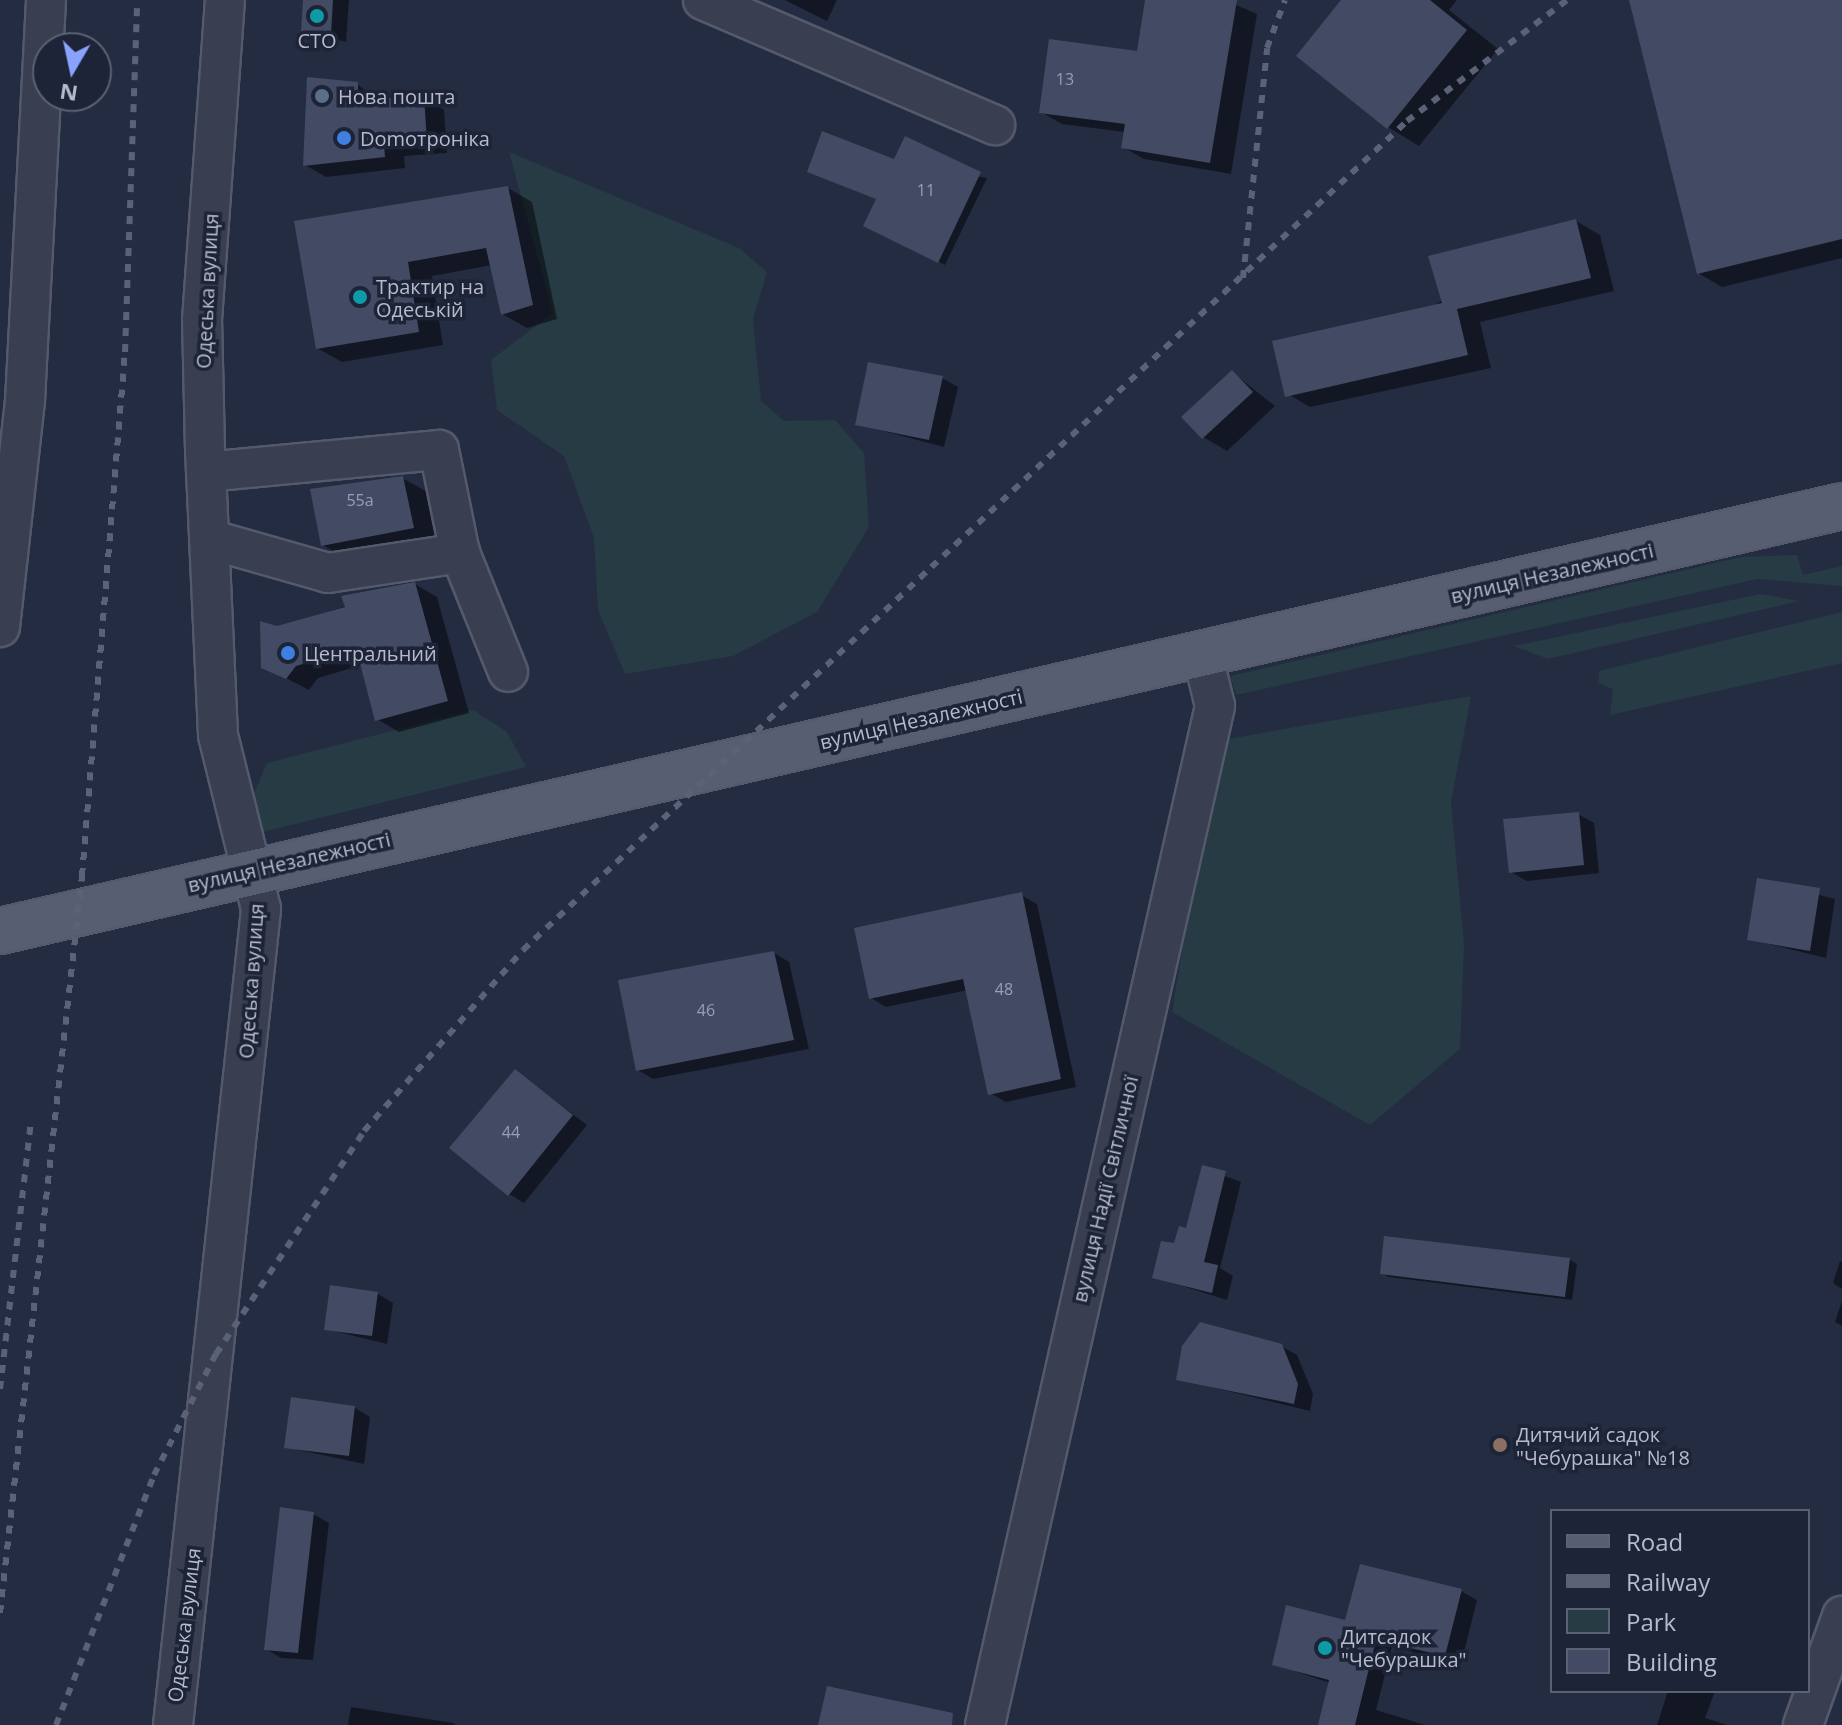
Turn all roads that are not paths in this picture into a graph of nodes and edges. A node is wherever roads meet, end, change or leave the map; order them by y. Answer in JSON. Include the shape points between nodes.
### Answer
{"nodes":[{"id":1,"x":46,"y":0,"type":"edge"},
{"id":2,"x":225,"y":0,"type":"edge"},
{"id":3,"x":703,"y":0,"type":"edge"},
{"id":4,"x":995,"y":125,"type":"dead end"},
{"id":5,"x":206,"y":472,"type":"junction"},
{"id":6,"x":1842,"y":506,"type":"edge"},
{"id":7,"x":209,"y":539,"type":"junction"},
{"id":8,"x":460,"y":553,"type":"junction"},
{"id":9,"x":0,"y":623,"type":"edge"},
{"id":10,"x":1202,"y":653,"type":"junction"},
{"id":11,"x":508,"y":672,"type":"dead end"},
{"id":12,"x":252,"y":869,"type":"junction"},
{"id":13,"x":0,"y":931,"type":"edge"},
{"id":14,"x":1842,"y":1616,"type":"edge"},
{"id":15,"x":173,"y":1725,"type":"edge"},
{"id":16,"x":985,"y":1725,"type":"edge"},
{"id":17,"x":1803,"y":1725,"type":"edge"}],
"edges":[{"from":1,"to":9,"type":"street","via":[[27,385]]},
{"from":2,"to":5,"type":"street","name":"Одеська вулиця","via":[[202,320]]},
{"from":3,"to":4,"type":"street"},
{"from":5,"to":7,"type":"street","name":"Одеська вулиця"},
{"from":5,"to":8,"type":"street","via":[[439,450]]},
{"from":6,"to":10,"type":"main road","name":"вулиця Незалежності"},
{"from":7,"to":8,"type":"street","via":[[328,573]]},
{"from":7,"to":12,"type":"street","name":"Одеська вулиця","via":[[218,735]]},
{"from":8,"to":11,"type":"street"},
{"from":10,"to":12,"type":"main road","name":"вулиця Незалежності"},
{"from":10,"to":16,"type":"street","name":"вулиця Надії Світличної","via":[[1215,706]]},
{"from":12,"to":13,"type":"main road","name":"вулиця Незалежності"},
{"from":12,"to":15,"type":"street","name":"Одеська вулиця","via":[[261,909]]},
{"from":14,"to":17,"type":"street"}]}
